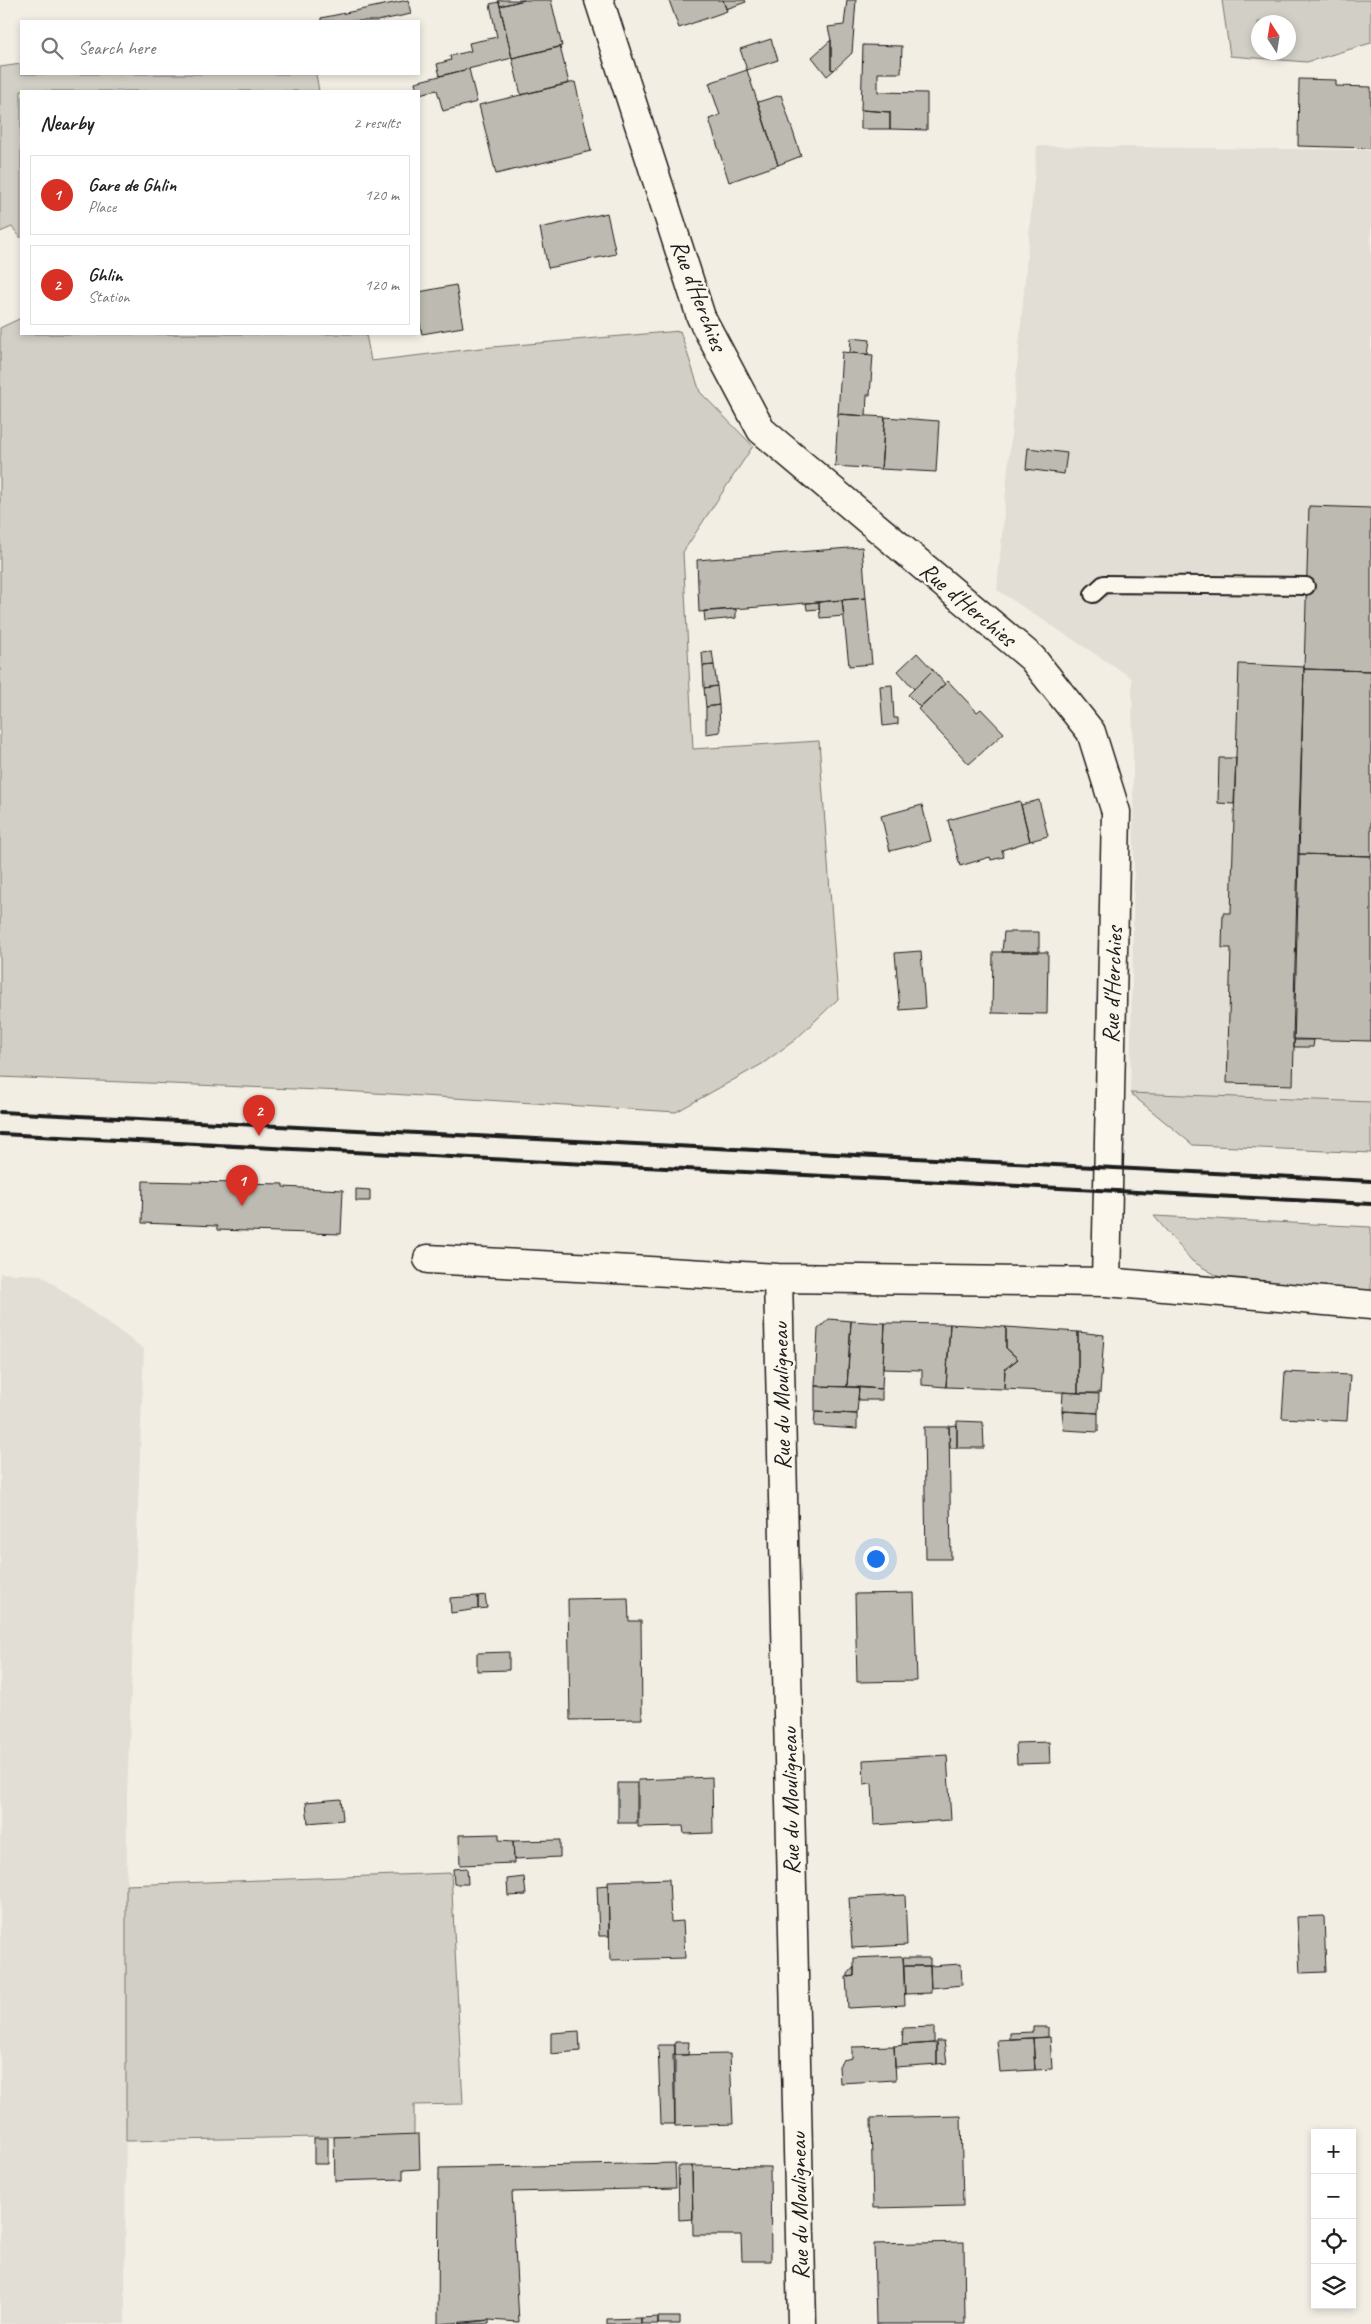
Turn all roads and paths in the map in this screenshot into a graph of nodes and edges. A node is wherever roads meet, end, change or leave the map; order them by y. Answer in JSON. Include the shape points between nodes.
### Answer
{"nodes":[{"id":1,"x":599,"y":0,"type":"edge"},
{"id":2,"x":1306,"y":586,"type":"dead end"},
{"id":3,"x":1093,"y":594,"type":"dead end"},
{"id":4,"x":428,"y":1259,"type":"dead end"},
{"id":5,"x":778,"y":1278,"type":"junction"},
{"id":6,"x":1106,"y":1282,"type":"junction"},
{"id":7,"x":1371,"y":1305,"type":"edge"},
{"id":8,"x":802,"y":2324,"type":"edge"}],
"edges":[{"from":1,"to":6,"type":"street","name":"Rue d'Herchies","via":[[701,317],[761,430],[1032,658],[1091,732],[1116,812]]},
{"from":2,"to":3,"type":"lane","via":[[1104,584]]},
{"from":4,"to":5,"type":"street"},
{"from":5,"to":6,"type":"street"},
{"from":5,"to":8,"type":"street","name":"Rue du Mouligneau"},
{"from":6,"to":7,"type":"street"}]}
